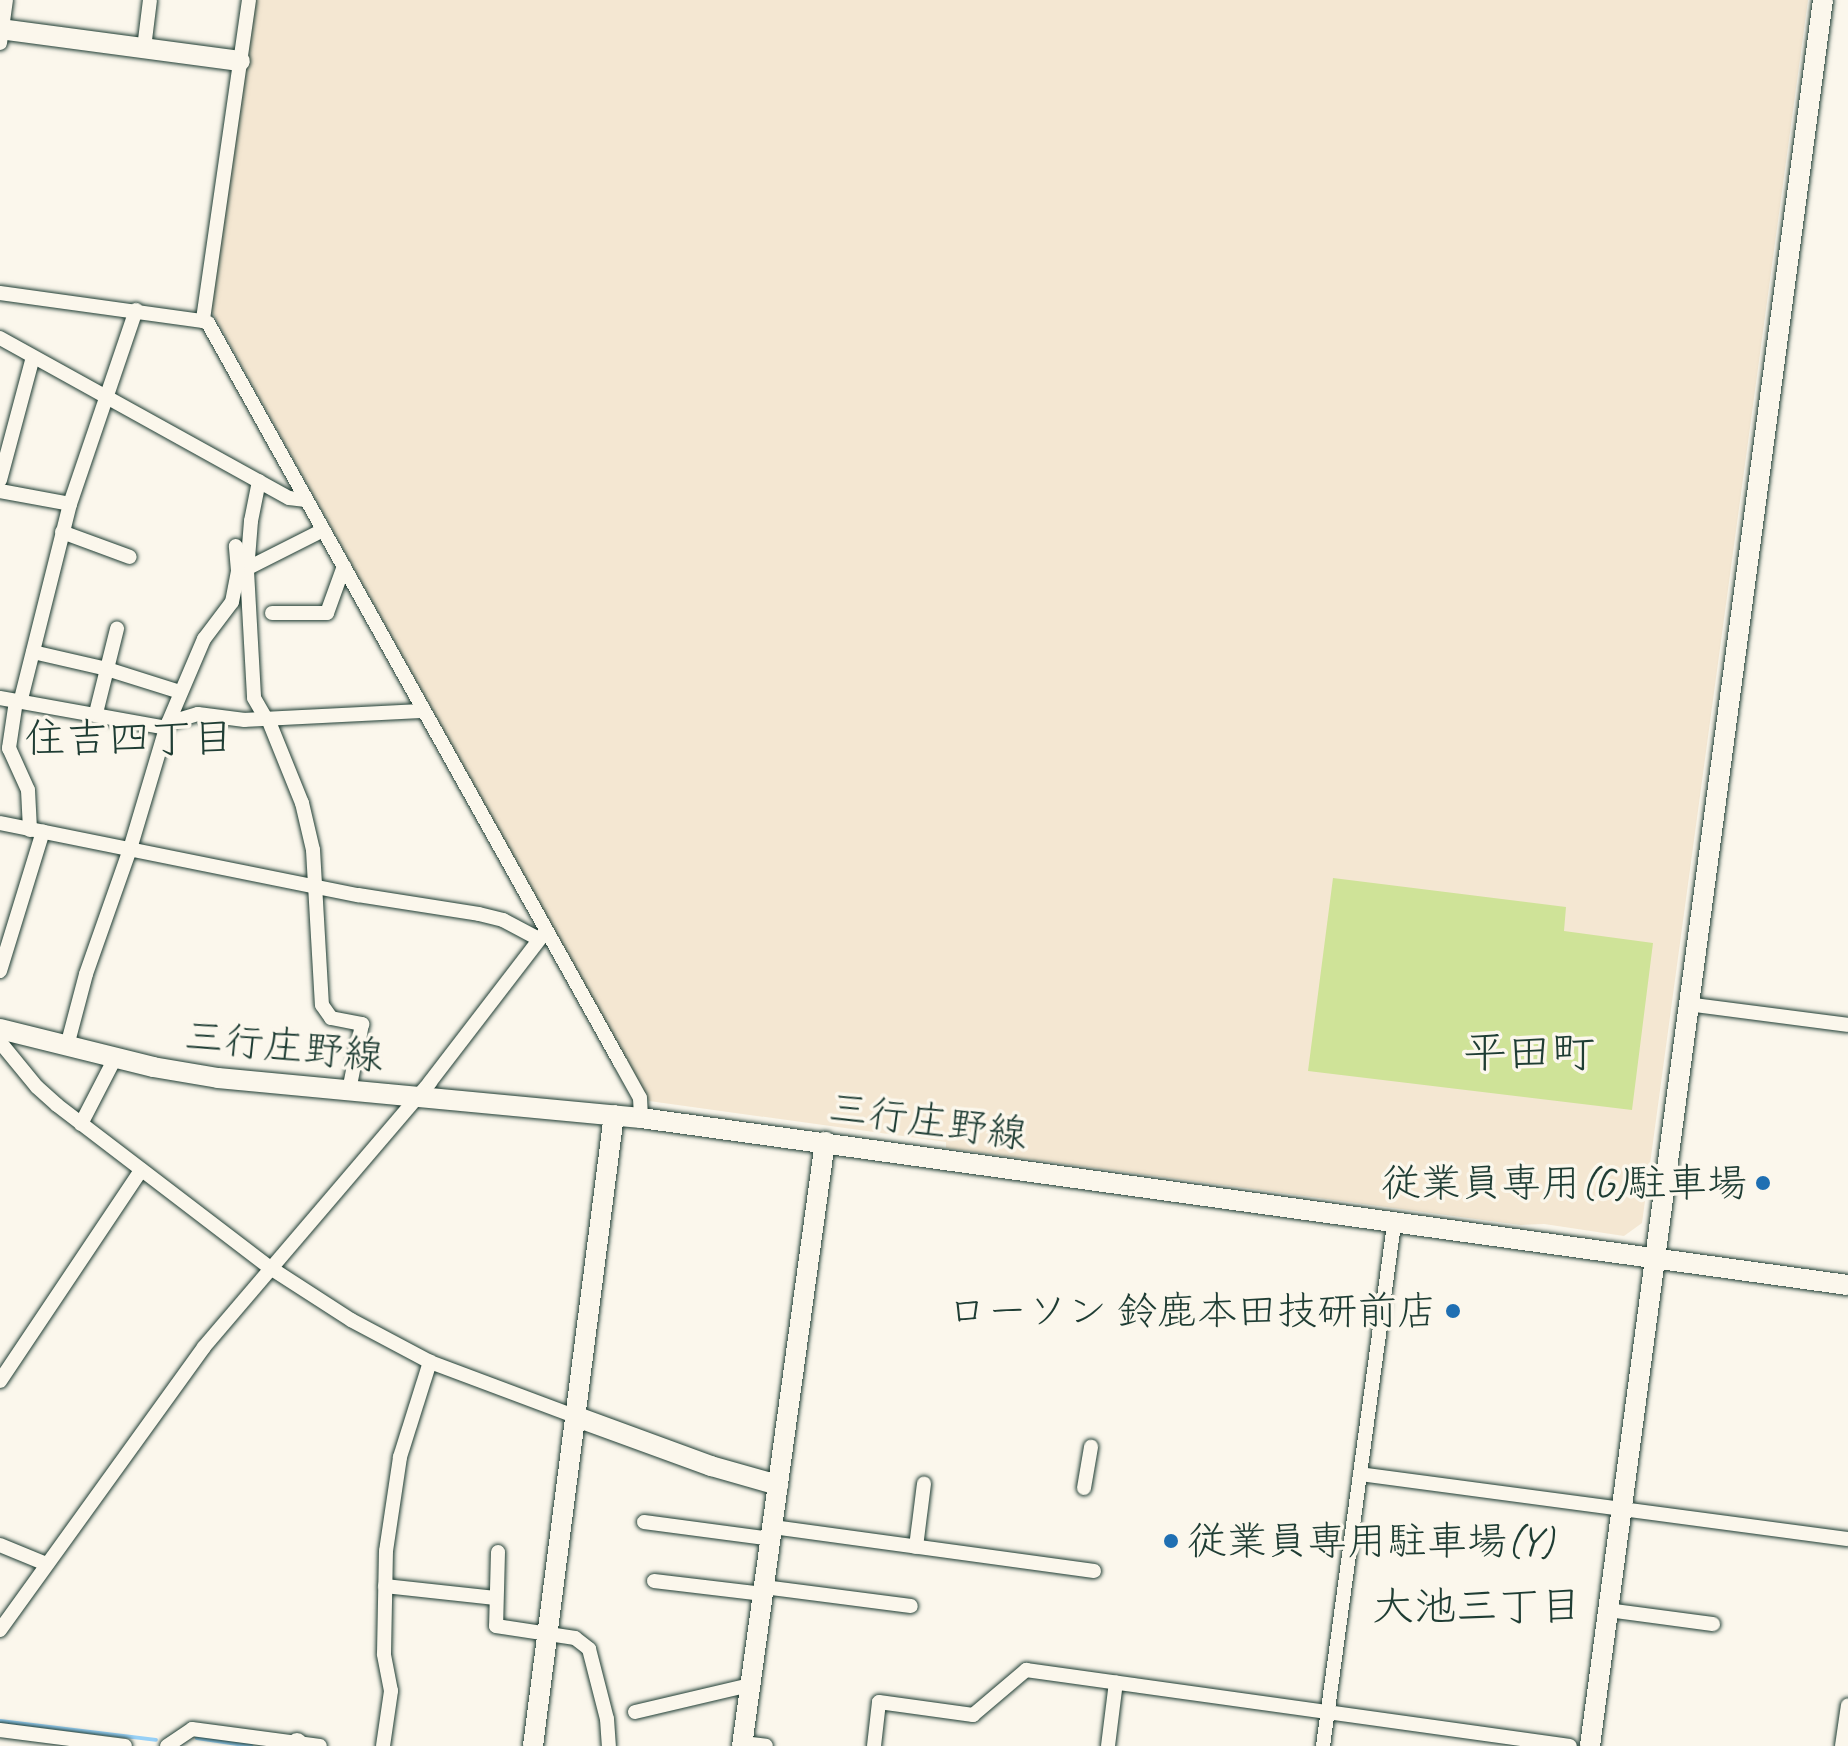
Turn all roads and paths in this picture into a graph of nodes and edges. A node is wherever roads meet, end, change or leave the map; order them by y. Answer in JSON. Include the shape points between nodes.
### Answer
{"nodes":[{"id":1,"x":6,"y":0,"type":"edge"},
{"id":2,"x":150,"y":0,"type":"edge"},
{"id":3,"x":249,"y":0,"type":"edge"},
{"id":4,"x":1823,"y":0,"type":"edge"},
{"id":5,"x":1,"y":34,"type":"edge"},
{"id":6,"x":144,"y":48,"type":"junction"},
{"id":7,"x":240,"y":61,"type":"junction"},
{"id":8,"x":0,"y":293,"type":"edge"},
{"id":9,"x":136,"y":310,"type":"junction"},
{"id":10,"x":203,"y":321,"type":"junction"},
{"id":11,"x":0,"y":338,"type":"edge"},
{"id":12,"x":33,"y":357,"type":"junction"},
{"id":13,"x":106,"y":397,"type":"junction"},
{"id":14,"x":0,"y":480,"type":"edge"},
{"id":15,"x":259,"y":481,"type":"junction"},
{"id":16,"x":0,"y":491,"type":"edge"},
{"id":17,"x":306,"y":500,"type":"junction"},
{"id":18,"x":70,"y":504,"type":"junction"},
{"id":19,"x":323,"y":530,"type":"junction"},
{"id":20,"x":62,"y":532,"type":"junction"},
{"id":21,"x":236,"y":546,"type":"dead end"},
{"id":22,"x":130,"y":557,"type":"dead end"},
{"id":23,"x":344,"y":566,"type":"junction"},
{"id":24,"x":242,"y":571,"type":"junction"},
{"id":25,"x":272,"y":613,"type":"dead end"},
{"id":26,"x":117,"y":629,"type":"dead end"},
{"id":27,"x":33,"y":652,"type":"junction"},
{"id":28,"x":107,"y":669,"type":"junction"},
{"id":29,"x":180,"y":692,"type":"junction"},
{"id":30,"x":0,"y":698,"type":"edge"},
{"id":31,"x":19,"y":700,"type":"junction"},
{"id":32,"x":424,"y":711,"type":"junction"},
{"id":33,"x":96,"y":713,"type":"junction"},
{"id":34,"x":267,"y":719,"type":"junction"},
{"id":35,"x":167,"y":725,"type":"junction"},
{"id":36,"x":0,"y":823,"type":"edge"},
{"id":37,"x":37,"y":830,"type":"junction"},
{"id":38,"x":130,"y":849,"type":"junction"},
{"id":39,"x":315,"y":887,"type":"junction"},
{"id":40,"x":542,"y":935,"type":"junction"},
{"id":41,"x":0,"y":971,"type":"edge"},
{"id":42,"x":1687,"y":1004,"type":"junction"},
{"id":43,"x":1848,"y":1025,"type":"edge"},
{"id":44,"x":1,"y":1043,"type":"edge"},
{"id":45,"x":67,"y":1046,"type":"junction"},
{"id":46,"x":115,"y":1058,"type":"junction"},
{"id":47,"x":349,"y":1091,"type":"junction"},
{"id":48,"x":416,"y":1097,"type":"junction"},
{"id":49,"x":614,"y":1115,"type":"junction"},
{"id":50,"x":641,"y":1118,"type":"junction"},
{"id":51,"x":81,"y":1124,"type":"junction"},
{"id":52,"x":825,"y":1142,"type":"junction"},
{"id":53,"x":141,"y":1170,"type":"junction"},
{"id":54,"x":1394,"y":1224,"type":"junction"},
{"id":55,"x":1656,"y":1258,"type":"junction"},
{"id":56,"x":269,"y":1267,"type":"junction"},
{"id":57,"x":1848,"y":1285,"type":"edge"},
{"id":58,"x":430,"y":1362,"type":"junction"},
{"id":59,"x":0,"y":1381,"type":"edge"},
{"id":60,"x":577,"y":1417,"type":"junction"},
{"id":61,"x":1091,"y":1447,"type":"dead end"},
{"id":62,"x":1360,"y":1474,"type":"junction"},
{"id":63,"x":924,"y":1484,"type":"dead end"},
{"id":64,"x":778,"y":1485,"type":"junction"},
{"id":65,"x":1084,"y":1488,"type":"dead end"},
{"id":66,"x":1622,"y":1510,"type":"junction"},
{"id":67,"x":644,"y":1522,"type":"dead end"},
{"id":68,"x":772,"y":1533,"type":"junction"},
{"id":69,"x":1848,"y":1539,"type":"edge"},
{"id":70,"x":0,"y":1545,"type":"edge"},
{"id":71,"x":916,"y":1547,"type":"junction"},
{"id":72,"x":498,"y":1552,"type":"dead end"},
{"id":73,"x":46,"y":1564,"type":"junction"},
{"id":74,"x":1094,"y":1571,"type":"dead end"},
{"id":75,"x":654,"y":1581,"type":"dead end"},
{"id":76,"x":385,"y":1586,"type":"junction"},
{"id":77,"x":763,"y":1590,"type":"junction"},
{"id":78,"x":495,"y":1598,"type":"junction"},
{"id":79,"x":911,"y":1606,"type":"dead end"},
{"id":80,"x":1608,"y":1610,"type":"junction"},
{"id":81,"x":1713,"y":1624,"type":"dead end"},
{"id":82,"x":0,"y":1630,"type":"edge"},
{"id":83,"x":548,"y":1634,"type":"junction"},
{"id":84,"x":1116,"y":1682,"type":"junction"},
{"id":85,"x":750,"y":1685,"type":"junction"},
{"id":86,"x":1848,"y":1705,"type":"edge"},
{"id":87,"x":635,"y":1712,"type":"dead end"},
{"id":88,"x":1327,"y":1714,"type":"junction"},
{"id":89,"x":0,"y":1730,"type":"edge"},
{"id":90,"x":58,"y":1742,"type":"edge"},
{"id":91,"x":742,"y":1744,"type":"edge"},
{"id":92,"x":297,"y":1745,"type":"edge"},
{"id":93,"x":125,"y":1746,"type":"edge"},
{"id":94,"x":167,"y":1746,"type":"edge"},
{"id":95,"x":320,"y":1746,"type":"edge"},
{"id":96,"x":383,"y":1746,"type":"edge"},
{"id":97,"x":533,"y":1746,"type":"edge"},
{"id":98,"x":609,"y":1746,"type":"edge"},
{"id":99,"x":766,"y":1746,"type":"edge"},
{"id":100,"x":874,"y":1746,"type":"edge"},
{"id":101,"x":1108,"y":1746,"type":"edge"},
{"id":102,"x":1323,"y":1746,"type":"edge"},
{"id":103,"x":1570,"y":1746,"type":"edge"},
{"id":104,"x":1590,"y":1746,"type":"edge"},
{"id":105,"x":1842,"y":1746,"type":"edge"}],
"edges":[{"from":1,"to":5,"type":"street"},
{"from":2,"to":6,"type":"street"},
{"from":3,"to":7,"type":"street"},
{"from":4,"to":42,"type":"street"},
{"from":5,"to":6,"type":"street"},
{"from":6,"to":7,"type":"street"},
{"from":7,"to":10,"type":"street"},
{"from":8,"to":9,"type":"street"},
{"from":9,"to":10,"type":"street"},
{"from":9,"to":13,"type":"street"},
{"from":10,"to":17,"type":"street"},
{"from":11,"to":12,"type":"street"},
{"from":12,"to":13,"type":"street"},
{"from":12,"to":14,"type":"street"},
{"from":13,"to":15,"type":"street"},
{"from":13,"to":18,"type":"street"},
{"from":15,"to":17,"type":"street","via":[[289,498]]},
{"from":15,"to":24,"type":"street"},
{"from":16,"to":18,"type":"street"},
{"from":17,"to":19,"type":"street"},
{"from":18,"to":20,"type":"street"},
{"from":19,"to":23,"type":"street"},
{"from":19,"to":24,"type":"street"},
{"from":20,"to":22,"type":"street"},
{"from":20,"to":27,"type":"street"},
{"from":21,"to":24,"type":"street"},
{"from":23,"to":25,"type":"street","via":[[327,613]]},
{"from":23,"to":32,"type":"street"},
{"from":24,"to":29,"type":"street","via":[[232,602],[204,639]]},
{"from":24,"to":34,"type":"street","via":[[254,698]]},
{"from":26,"to":28,"type":"street"},
{"from":27,"to":28,"type":"street"},
{"from":27,"to":31,"type":"street"},
{"from":28,"to":29,"type":"street"},
{"from":28,"to":33,"type":"street"},
{"from":29,"to":35,"type":"street"},
{"from":30,"to":31,"type":"street"},
{"from":31,"to":33,"type":"street"},
{"from":31,"to":37,"type":"street","via":[[9,748],[28,790]]},
{"from":32,"to":34,"type":"street"},
{"from":32,"to":40,"type":"street"},
{"from":33,"to":35,"type":"street"},
{"from":34,"to":35,"type":"street","via":[[198,714]]},
{"from":34,"to":39,"type":"street","via":[[302,803]]},
{"from":35,"to":38,"type":"street"},
{"from":36,"to":37,"type":"street"},
{"from":37,"to":38,"type":"street"},
{"from":37,"to":41,"type":"street"},
{"from":38,"to":39,"type":"street"},
{"from":38,"to":45,"type":"street"},
{"from":39,"to":40,"type":"street","via":[[479,914]]},
{"from":39,"to":47,"type":"street","via":[[322,1005],[331,1018],[362,1024]]},
{"from":40,"to":48,"type":"street"},
{"from":40,"to":50,"type":"street","via":[[640,1098]]},
{"from":42,"to":43,"type":"street"},
{"from":42,"to":55,"type":"street"},
{"from":44,"to":45,"type":"street","name":"三行庄野線"},
{"from":44,"to":51,"type":"street","via":[[37,1087]]},
{"from":45,"to":46,"type":"street","name":"三行庄野線"},
{"from":46,"to":47,"type":"street","name":"三行庄野線","via":[[218,1078]]},
{"from":46,"to":51,"type":"street"},
{"from":47,"to":48,"type":"street","name":"三行庄野線"},
{"from":48,"to":49,"type":"street","name":"三行庄野線"},
{"from":48,"to":56,"type":"street"},
{"from":49,"to":50,"type":"street","name":"三行庄野線"},
{"from":49,"to":60,"type":"street"},
{"from":50,"to":52,"type":"street","name":"三行庄野線"},
{"from":51,"to":53,"type":"street"},
{"from":52,"to":54,"type":"street","name":"三行庄野線"},
{"from":52,"to":64,"type":"street"},
{"from":53,"to":56,"type":"street"},
{"from":53,"to":59,"type":"street"},
{"from":54,"to":55,"type":"street","name":"三行庄野線"},
{"from":54,"to":62,"type":"street"},
{"from":55,"to":57,"type":"street","name":"三行庄野線"},
{"from":55,"to":66,"type":"street"},
{"from":56,"to":58,"type":"street"},
{"from":56,"to":73,"type":"street"},
{"from":58,"to":60,"type":"street"},
{"from":58,"to":76,"type":"street","via":[[400,1457]]},
{"from":60,"to":64,"type":"street"},
{"from":60,"to":83,"type":"street"},
{"from":61,"to":65,"type":"street"},
{"from":62,"to":66,"type":"street"},
{"from":62,"to":88,"type":"street"},
{"from":63,"to":71,"type":"street"},
{"from":64,"to":68,"type":"street"},
{"from":66,"to":69,"type":"street"},
{"from":66,"to":80,"type":"street"},
{"from":67,"to":68,"type":"street"},
{"from":68,"to":71,"type":"street"},
{"from":68,"to":77,"type":"street"},
{"from":70,"to":73,"type":"street"},
{"from":71,"to":74,"type":"street"},
{"from":72,"to":78,"type":"street"},
{"from":73,"to":82,"type":"street"},
{"from":75,"to":77,"type":"street"},
{"from":76,"to":78,"type":"street"},
{"from":76,"to":96,"type":"street","via":[[384,1654],[391,1691]]},
{"from":77,"to":79,"type":"street"},
{"from":77,"to":85,"type":"street"},
{"from":78,"to":83,"type":"street","via":[[496,1626]]},
{"from":80,"to":81,"type":"street"},
{"from":80,"to":104,"type":"street"},
{"from":83,"to":97,"type":"street"},
{"from":83,"to":98,"type":"street","via":[[575,1638],[589,1649]]},
{"from":84,"to":88,"type":"street"},
{"from":84,"to":100,"type":"street","via":[[1026,1670],[973,1715],[879,1702]]},
{"from":84,"to":101,"type":"street"},
{"from":85,"to":87,"type":"street"},
{"from":85,"to":91,"type":"street"},
{"from":86,"to":105,"type":"street"},
{"from":88,"to":102,"type":"street"},
{"from":88,"to":103,"type":"street"},
{"from":89,"to":90,"type":"street"},
{"from":90,"to":93,"type":"street"},
{"from":91,"to":99,"type":"street"},
{"from":92,"to":94,"type":"street","via":[[192,1729]]},
{"from":92,"to":95,"type":"street"}]}
